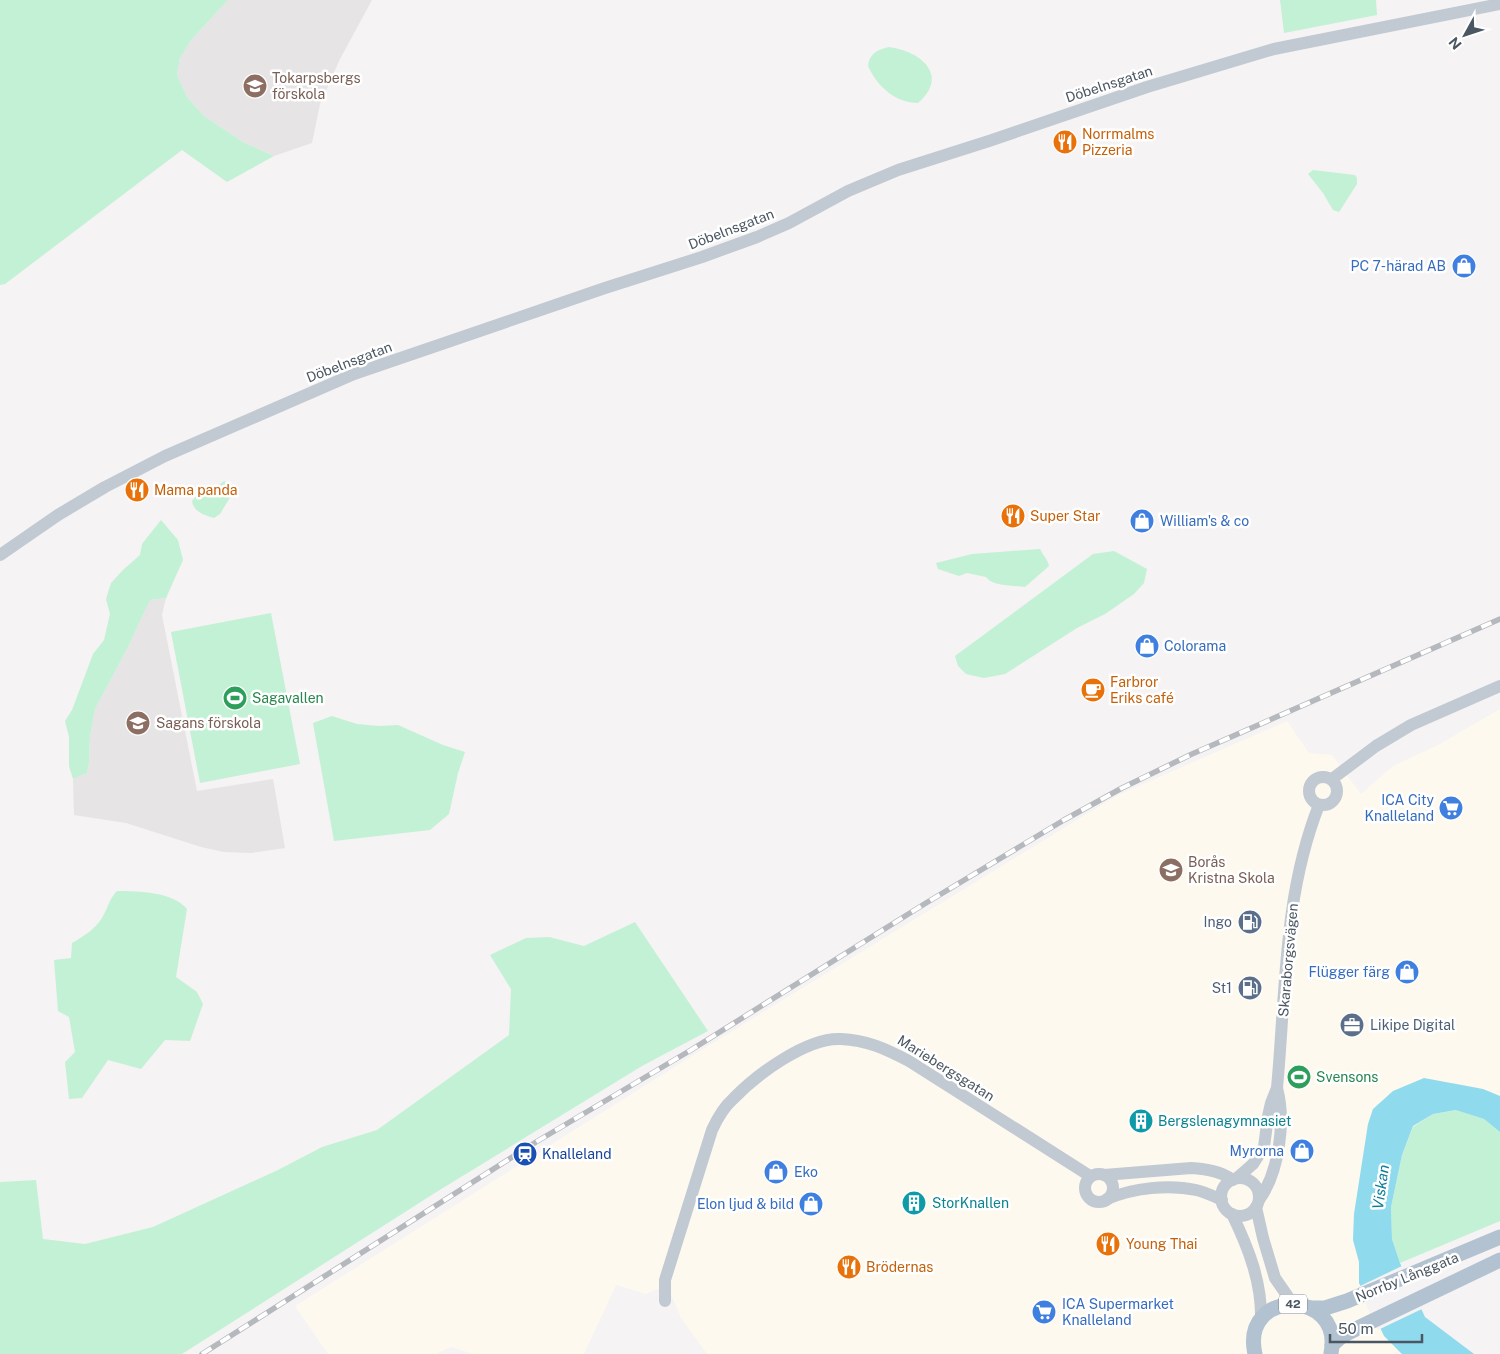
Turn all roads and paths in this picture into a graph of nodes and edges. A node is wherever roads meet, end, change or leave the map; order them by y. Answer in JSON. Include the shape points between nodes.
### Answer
{"nodes":[{"id":1,"x":1500,"y":4,"type":"edge"},
{"id":2,"x":0,"y":555,"type":"edge"},
{"id":3,"x":1500,"y":686,"type":"edge"},
{"id":4,"x":1332,"y":779,"type":"junction"},
{"id":5,"x":1319,"y":805,"type":"junction"},
{"id":6,"x":1277,"y":1088,"type":"junction"},
{"id":7,"x":1104,"y":1175,"type":"junction"},
{"id":8,"x":1090,"y":1176,"type":"junction"},
{"id":9,"x":1235,"y":1179,"type":"junction"},
{"id":10,"x":1107,"y":1199,"type":"junction"},
{"id":11,"x":1222,"y":1200,"type":"junction"},
{"id":12,"x":1258,"y":1204,"type":"junction"},
{"id":13,"x":1232,"y":1214,"type":"junction"},
{"id":14,"x":1500,"y":1237,"type":"edge"},
{"id":15,"x":1500,"y":1260,"type":"edge"},
{"id":16,"x":666,"y":1301,"type":"dead end"},
{"id":17,"x":1293,"y":1304,"type":"junction"},
{"id":18,"x":1311,"y":1308,"type":"junction"},
{"id":19,"x":1261,"y":1320,"type":"junction"},
{"id":20,"x":1254,"y":1349,"type":"edge"},
{"id":21,"x":1331,"y":1350,"type":"edge"},
{"id":22,"x":1242,"y":1354,"type":"edge"}],
"edges":[{"from":1,"to":2,"type":"street","name":"Döbelnsgatan","via":[[1274,49],[1147,86],[898,170],[757,237],[354,374],[165,456],[105,486]]},
{"from":3,"to":4,"type":"street","via":[[1411,725]]},
{"from":4,"to":5,"type":"street","via":[[1337,788],[1336,798],[1329,804]]},
{"from":4,"to":5,"type":"street","via":[[1320,777],[1310,784],[1310,798]]},
{"from":5,"to":6,"type":"street","name":"Skaraborgsvägen","via":[[1299,871],[1288,928]]},
{"from":6,"to":9,"type":"street","name":"Skaraborgsvägen","via":[[1268,1116],[1264,1147],[1254,1164]]},
{"from":6,"to":12,"type":"street","name":"Skaraborgsvägen","via":[[1281,1103],[1279,1149]]},
{"from":7,"to":8,"type":"street"},
{"from":7,"to":9,"type":"street","via":[[1202,1168]]},
{"from":7,"to":10,"type":"street","via":[[1113,1186]]},
{"from":8,"to":10,"type":"street","via":[[1084,1185],[1086,1195],[1094,1202]]},
{"from":8,"to":16,"type":"street","name":"Mariebergsgatan","via":[[882,1046],[839,1038],[810,1045],[766,1071],[731,1100],[718,1118],[665,1280]]},
{"from":9,"to":11,"type":"street","via":[[1224,1188]]},
{"from":9,"to":12,"type":"street","via":[[1245,1179],[1255,1185],[1259,1192]]},
{"from":10,"to":11,"type":"street","via":[[1173,1188],[1196,1190]]},
{"from":11,"to":13,"type":"street"},
{"from":12,"to":13,"type":"street","via":[[1245,1215]]},
{"from":12,"to":17,"type":"street","via":[[1263,1238],[1275,1278]]},
{"from":13,"to":19,"type":"street","via":[[1246,1244],[1259,1288]]},
{"from":14,"to":18,"type":"main road","name":"Norrby Långgata","number":"42","via":[[1347,1301],[1325,1308]]},
{"from":15,"to":21,"type":"main road","name":"Norrby Långgata","number":"42","via":[[1360,1326],[1342,1336]]},
{"from":17,"to":18,"type":"main road","number":"42"},
{"from":17,"to":19,"type":"main road","number":"42","via":[[1275,1308]]},
{"from":18,"to":21,"type":"main road","number":"42","via":[[1327,1324]]},
{"from":19,"to":20,"type":"main road","number":"42","via":[[1254,1334]]},
{"from":20,"to":22,"type":"main road","number":"42"}]}
